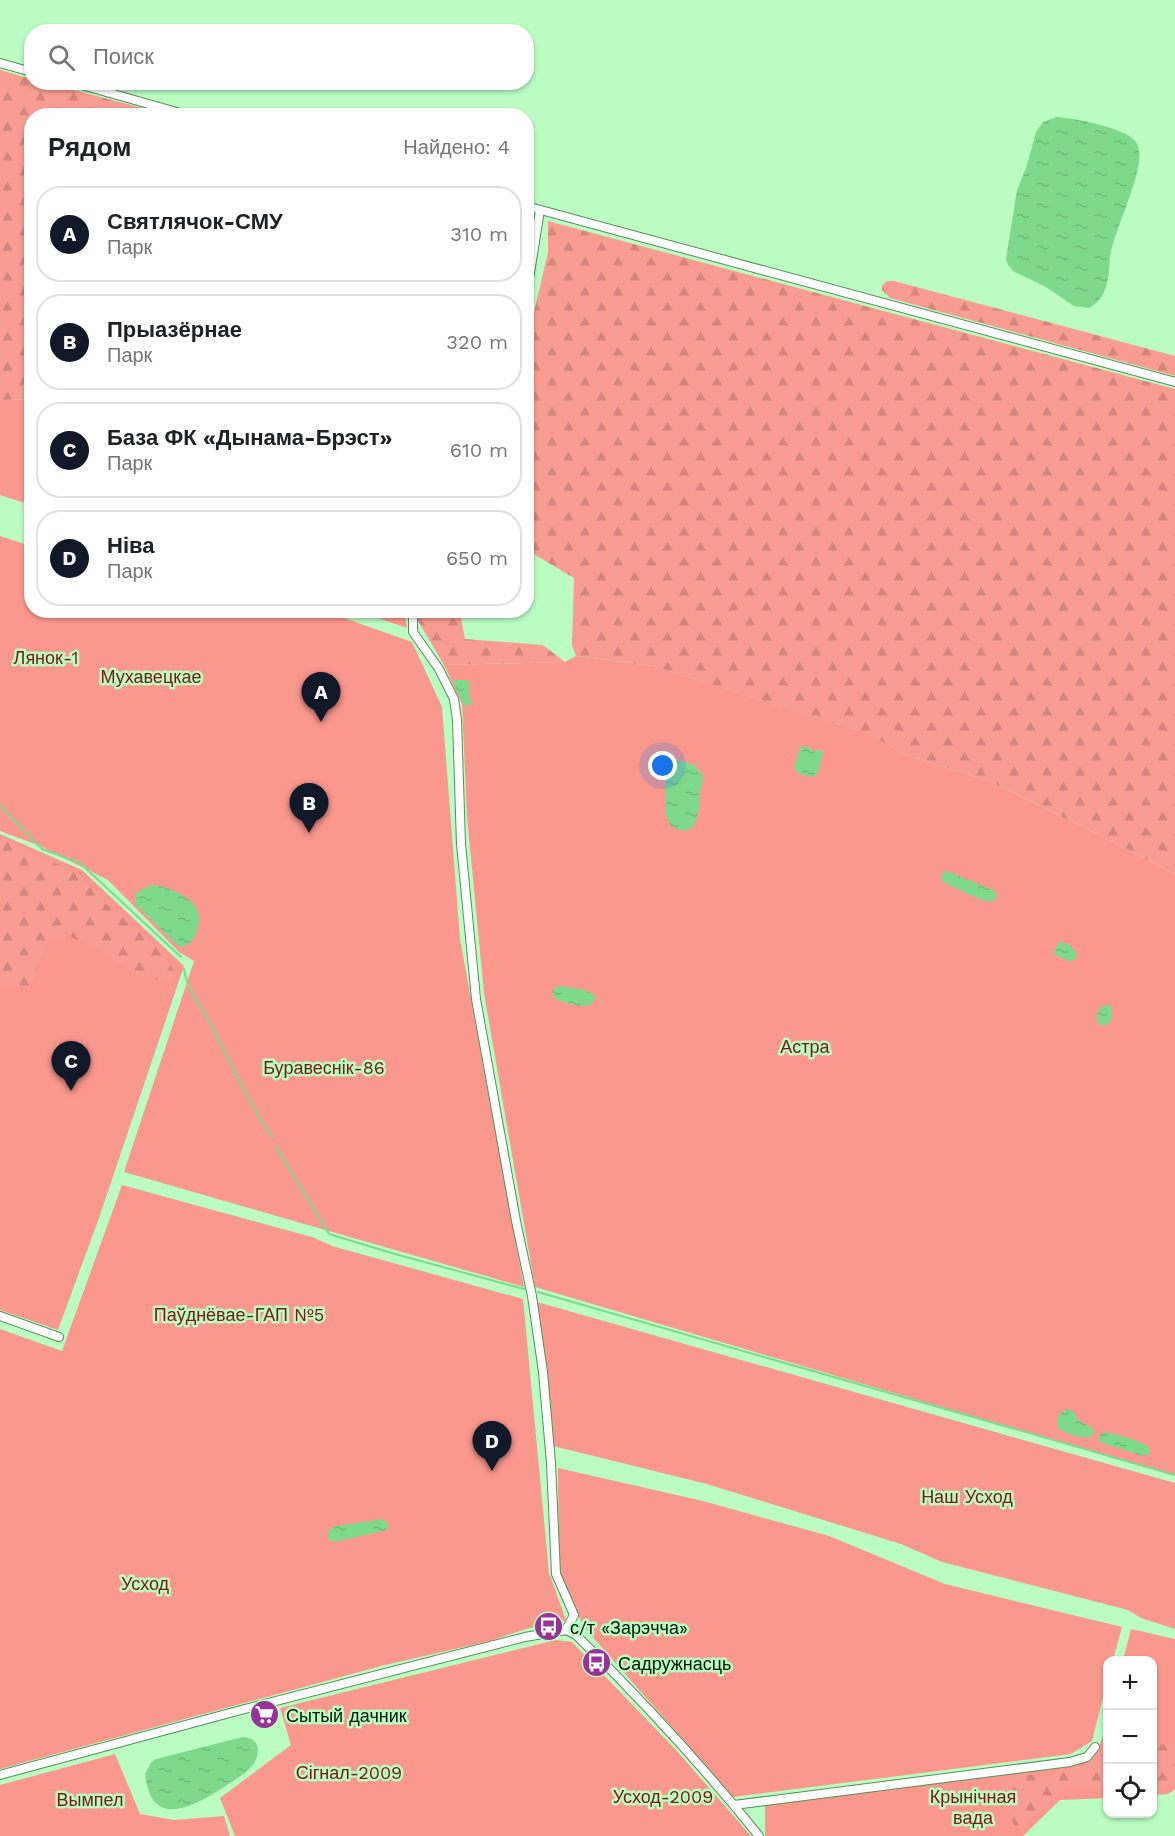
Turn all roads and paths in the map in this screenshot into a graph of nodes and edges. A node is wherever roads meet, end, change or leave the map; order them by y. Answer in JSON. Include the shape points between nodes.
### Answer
{"nodes":[{"id":1,"x":0,"y":63,"type":"edge"},
{"id":2,"x":24,"y":70,"type":"edge"},
{"id":3,"x":99,"y":90,"type":"edge"},
{"id":4,"x":163,"y":108,"type":"edge"},
{"id":5,"x":534,"y":208,"type":"edge"},
{"id":6,"x":540,"y":210,"type":"junction"},
{"id":7,"x":534,"y":248,"type":"edge"},
{"id":8,"x":1175,"y":382,"type":"edge"},
{"id":9,"x":413,"y":618,"type":"edge"},
{"id":10,"x":0,"y":1316,"type":"edge"},
{"id":11,"x":59,"y":1337,"type":"dead end"},
{"id":12,"x":566,"y":1630,"type":"junction"},
{"id":13,"x":1095,"y":1747,"type":"dead end"},
{"id":14,"x":0,"y":1775,"type":"edge"},
{"id":15,"x":734,"y":1805,"type":"junction"},
{"id":16,"x":759,"y":1836,"type":"edge"}],
"edges":[{"from":1,"to":2,"type":"street"},
{"from":3,"to":4,"type":"street"},
{"from":5,"to":6,"type":"street"},
{"from":6,"to":7,"type":"street"},
{"from":6,"to":8,"type":"street"},
{"from":9,"to":12,"type":"street","via":[[413,632],[454,699],[461,844],[476,999],[543,1372],[556,1574],[574,1615]]},
{"from":10,"to":11,"type":"street"},
{"from":12,"to":14,"type":"street","via":[[516,1639]]},
{"from":12,"to":15,"type":"street","via":[[609,1668]]},
{"from":13,"to":15,"type":"street","via":[[1087,1757],[1070,1762]]},
{"from":15,"to":16,"type":"street"}]}
